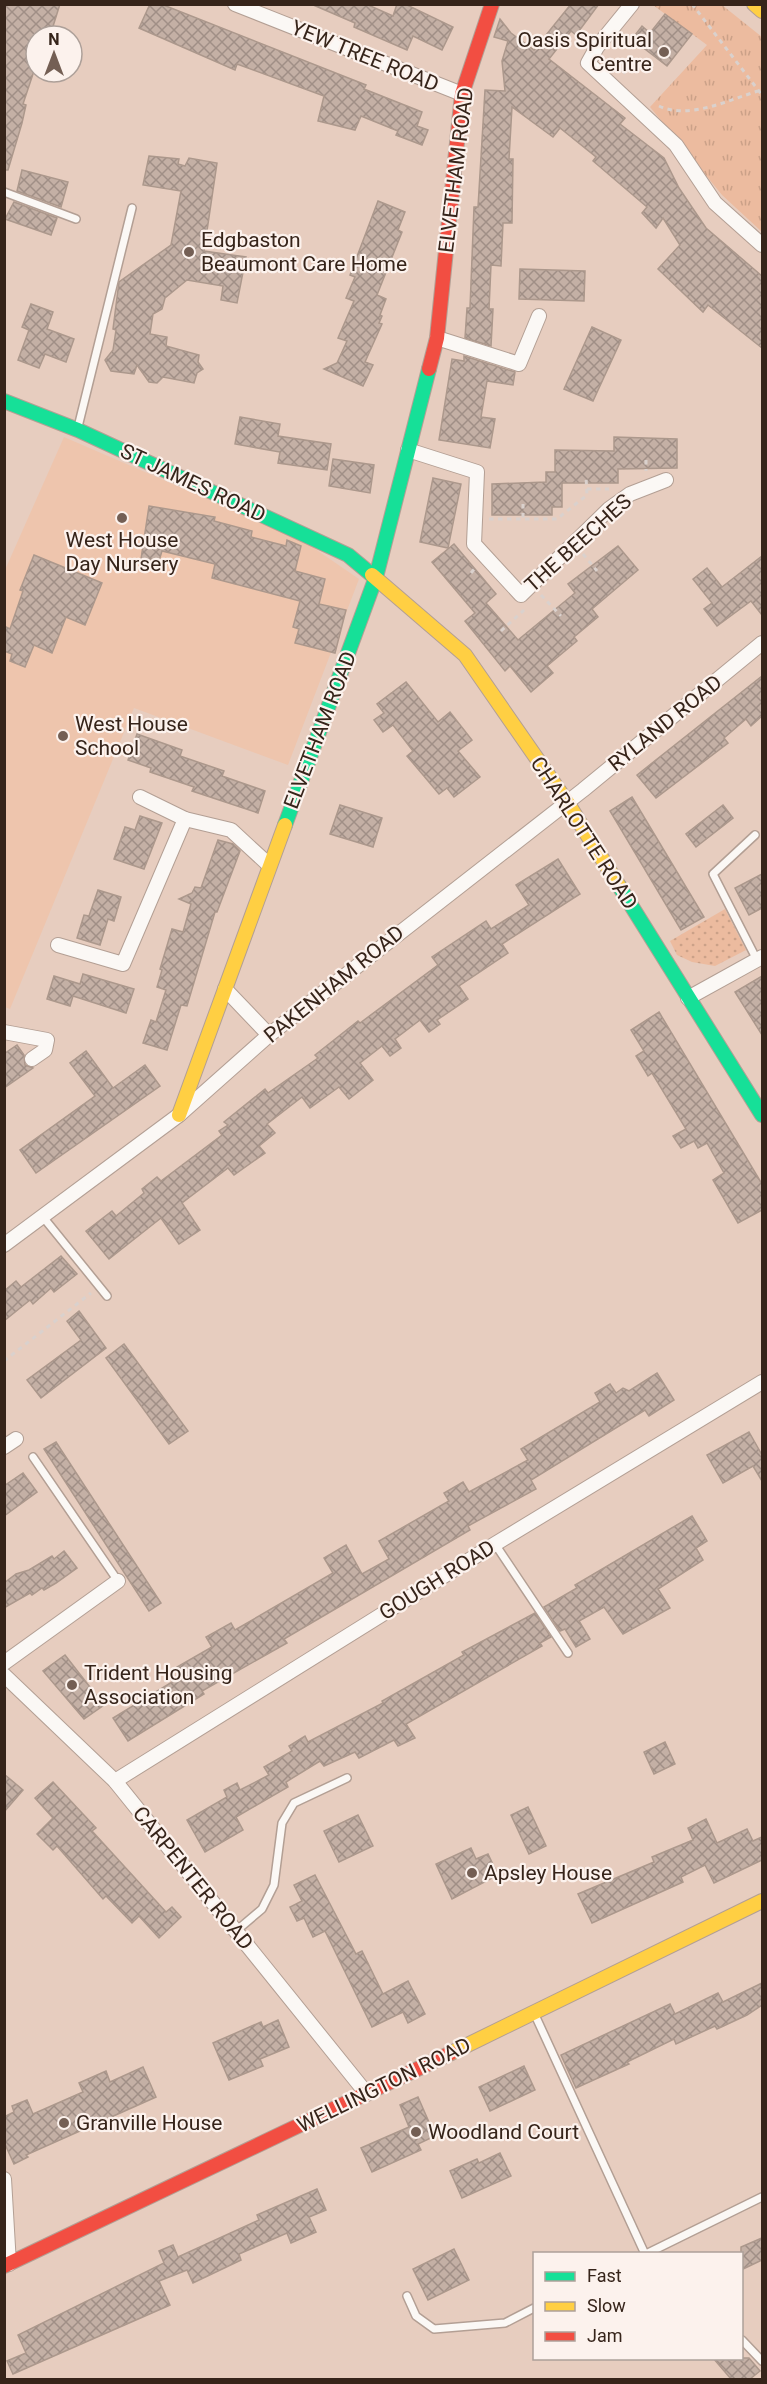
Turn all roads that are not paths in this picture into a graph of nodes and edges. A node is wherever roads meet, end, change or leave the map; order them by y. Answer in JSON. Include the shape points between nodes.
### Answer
{"nodes":[{"id":1,"x":235,"y":4,"type":"edge"},
{"id":2,"x":492,"y":4,"type":"edge"},
{"id":3,"x":632,"y":4,"type":"edge"},
{"id":4,"x":754,"y":4,"type":"edge"},
{"id":5,"x":762,"y":11,"type":"edge"},
{"id":6,"x":462,"y":94,"type":"junction"},
{"id":7,"x":4,"y":192,"type":"edge"},
{"id":8,"x":132,"y":208,"type":"dead end"},
{"id":9,"x":76,"y":219,"type":"dead end"},
{"id":10,"x":762,"y":244,"type":"edge"},
{"id":11,"x":539,"y":315,"type":"dead end"},
{"id":12,"x":437,"y":339,"type":"junction"},
{"id":13,"x":4,"y":401,"type":"edge"},
{"id":14,"x":78,"y":430,"type":"junction"},
{"id":15,"x":408,"y":450,"type":"junction"},
{"id":16,"x":666,"y":480,"type":"dead end"},
{"id":17,"x":376,"y":577,"type":"junction"},
{"id":18,"x":762,"y":643,"type":"edge"},
{"id":19,"x":140,"y":797,"type":"dead end"},
{"id":20,"x":567,"y":802,"type":"junction"},
{"id":21,"x":185,"y":819,"type":"junction"},
{"id":22,"x":755,"y":835,"type":"dead end"},
{"id":23,"x":269,"y":865,"type":"junction"},
{"id":24,"x":58,"y":945,"type":"dead end"},
{"id":25,"x":760,"y":959,"type":"edge"},
{"id":26,"x":225,"y":989,"type":"junction"},
{"id":27,"x":688,"y":998,"type":"junction"},
{"id":28,"x":4,"y":1032,"type":"edge"},
{"id":29,"x":269,"y":1035,"type":"junction"},
{"id":30,"x":32,"y":1059,"type":"dead end"},
{"id":31,"x":180,"y":1115,"type":"junction"},
{"id":32,"x":762,"y":1115,"type":"edge"},
{"id":33,"x":43,"y":1217,"type":"junction"},
{"id":34,"x":4,"y":1245,"type":"edge"},
{"id":35,"x":107,"y":1296,"type":"dead end"},
{"id":36,"x":762,"y":1382,"type":"edge"},
{"id":37,"x":16,"y":1439,"type":"dead end"},
{"id":38,"x":4,"y":1447,"type":"edge"},
{"id":39,"x":33,"y":1457,"type":"dead end"},
{"id":40,"x":495,"y":1544,"type":"junction"},
{"id":41,"x":118,"y":1581,"type":"joint"},
{"id":42,"x":568,"y":1653,"type":"dead end"},
{"id":43,"x":4,"y":1663,"type":"edge"},
{"id":44,"x":4,"y":1675,"type":"edge"},
{"id":45,"x":347,"y":1778,"type":"dead end"},
{"id":46,"x":115,"y":1781,"type":"junction"},
{"id":47,"x":762,"y":1901,"type":"edge"},
{"id":48,"x":236,"y":1931,"type":"junction"},
{"id":49,"x":534,"y":2013,"type":"junction"},
{"id":50,"x":367,"y":2094,"type":"junction"},
{"id":51,"x":4,"y":2179,"type":"edge"},
{"id":52,"x":762,"y":2197,"type":"edge"},
{"id":53,"x":646,"y":2252,"type":"edge"},
{"id":54,"x":648,"y":2252,"type":"edge"},
{"id":55,"x":7,"y":2265,"type":"edge"},
{"id":56,"x":407,"y":2296,"type":"dead end"},
{"id":57,"x":533,"y":2309,"type":"edge"},
{"id":58,"x":743,"y":2342,"type":"edge"},
{"id":59,"x":762,"y":2361,"type":"edge"}],
"edges":[{"from":1,"to":6,"type":"street","name":"YEW TREE ROAD"},
{"from":2,"to":6,"type":"main road","name":"ELVETHAM ROAD"},
{"from":3,"to":10,"type":"street","via":[[588,63],[676,145],[715,203]]},
{"from":4,"to":5,"type":"main road"},
{"from":6,"to":12,"type":"main road","name":"ELVETHAM ROAD"},
{"from":7,"to":9,"type":"lane"},
{"from":8,"to":14,"type":"lane"},
{"from":11,"to":12,"type":"street","via":[[519,364]]},
{"from":12,"to":15,"type":"main road","name":"ELVETHAM ROAD"},
{"from":13,"to":14,"type":"main road","name":"ST JAMES ROAD"},
{"from":14,"to":17,"type":"main road","name":"ST JAMES ROAD","via":[[348,555]]},
{"from":15,"to":16,"type":"street","name":"THE BEECHES","via":[[477,472],[474,544],[526,590],[609,509],[630,494]]},
{"from":15,"to":17,"type":"main road","name":"ELVETHAM ROAD"},
{"from":17,"to":20,"type":"main road","name":"CHARLOTTE ROAD","via":[[465,655]]},
{"from":17,"to":23,"type":"main road","name":"ELVETHAM ROAD"},
{"from":18,"to":20,"type":"street","name":"RYLAND ROAD"},
{"from":19,"to":21,"type":"street"},
{"from":20,"to":27,"type":"main road","name":"CHARLOTTE ROAD"},
{"from":20,"to":29,"type":"street","name":"PAKENHAM ROAD"},
{"from":21,"to":23,"type":"street","via":[[231,830]]},
{"from":21,"to":24,"type":"street","via":[[123,964]]},
{"from":22,"to":25,"type":"lane","via":[[713,874]]},
{"from":23,"to":26,"type":"main road","name":"ELVETHAM ROAD"},
{"from":25,"to":27,"type":"street"},
{"from":26,"to":29,"type":"street"},
{"from":26,"to":31,"type":"main road","name":"ELVETHAM ROAD"},
{"from":27,"to":32,"type":"main road","name":"CHARLOTTE ROAD"},
{"from":28,"to":30,"type":"street","via":[[47,1040],[45,1050]]},
{"from":29,"to":31,"type":"street","name":"PAKENHAM ROAD"},
{"from":31,"to":33,"type":"street","name":"PAKENHAM ROAD"},
{"from":33,"to":34,"type":"street","name":"PAKENHAM ROAD"},
{"from":33,"to":35,"type":"lane"},
{"from":36,"to":40,"type":"street","name":"GOUGH ROAD"},
{"from":37,"to":38,"type":"street"},
{"from":39,"to":41,"type":"lane"},
{"from":40,"to":42,"type":"lane"},
{"from":40,"to":46,"type":"street","name":"GOUGH ROAD"},
{"from":41,"to":43,"type":"street"},
{"from":44,"to":46,"type":"street","name":"CARPENTER ROAD"},
{"from":45,"to":48,"type":"lane","via":[[294,1803],[282,1823],[274,1885],[262,1909]]},
{"from":46,"to":48,"type":"street","name":"CARPENTER ROAD"},
{"from":47,"to":49,"type":"main road","name":"WELLINGTON ROAD"},
{"from":48,"to":50,"type":"street","name":"CARPENTER ROAD"},
{"from":49,"to":50,"type":"main road","name":"WELLINGTON ROAD"},
{"from":49,"to":53,"type":"lane"},
{"from":50,"to":55,"type":"main road","name":"WELLINGTON ROAD"},
{"from":51,"to":55,"type":"street"},
{"from":52,"to":54,"type":"lane"},
{"from":56,"to":57,"type":"lane","via":[[416,2316],[434,2329],[505,2324]]},
{"from":58,"to":59,"type":"lane"}]}
